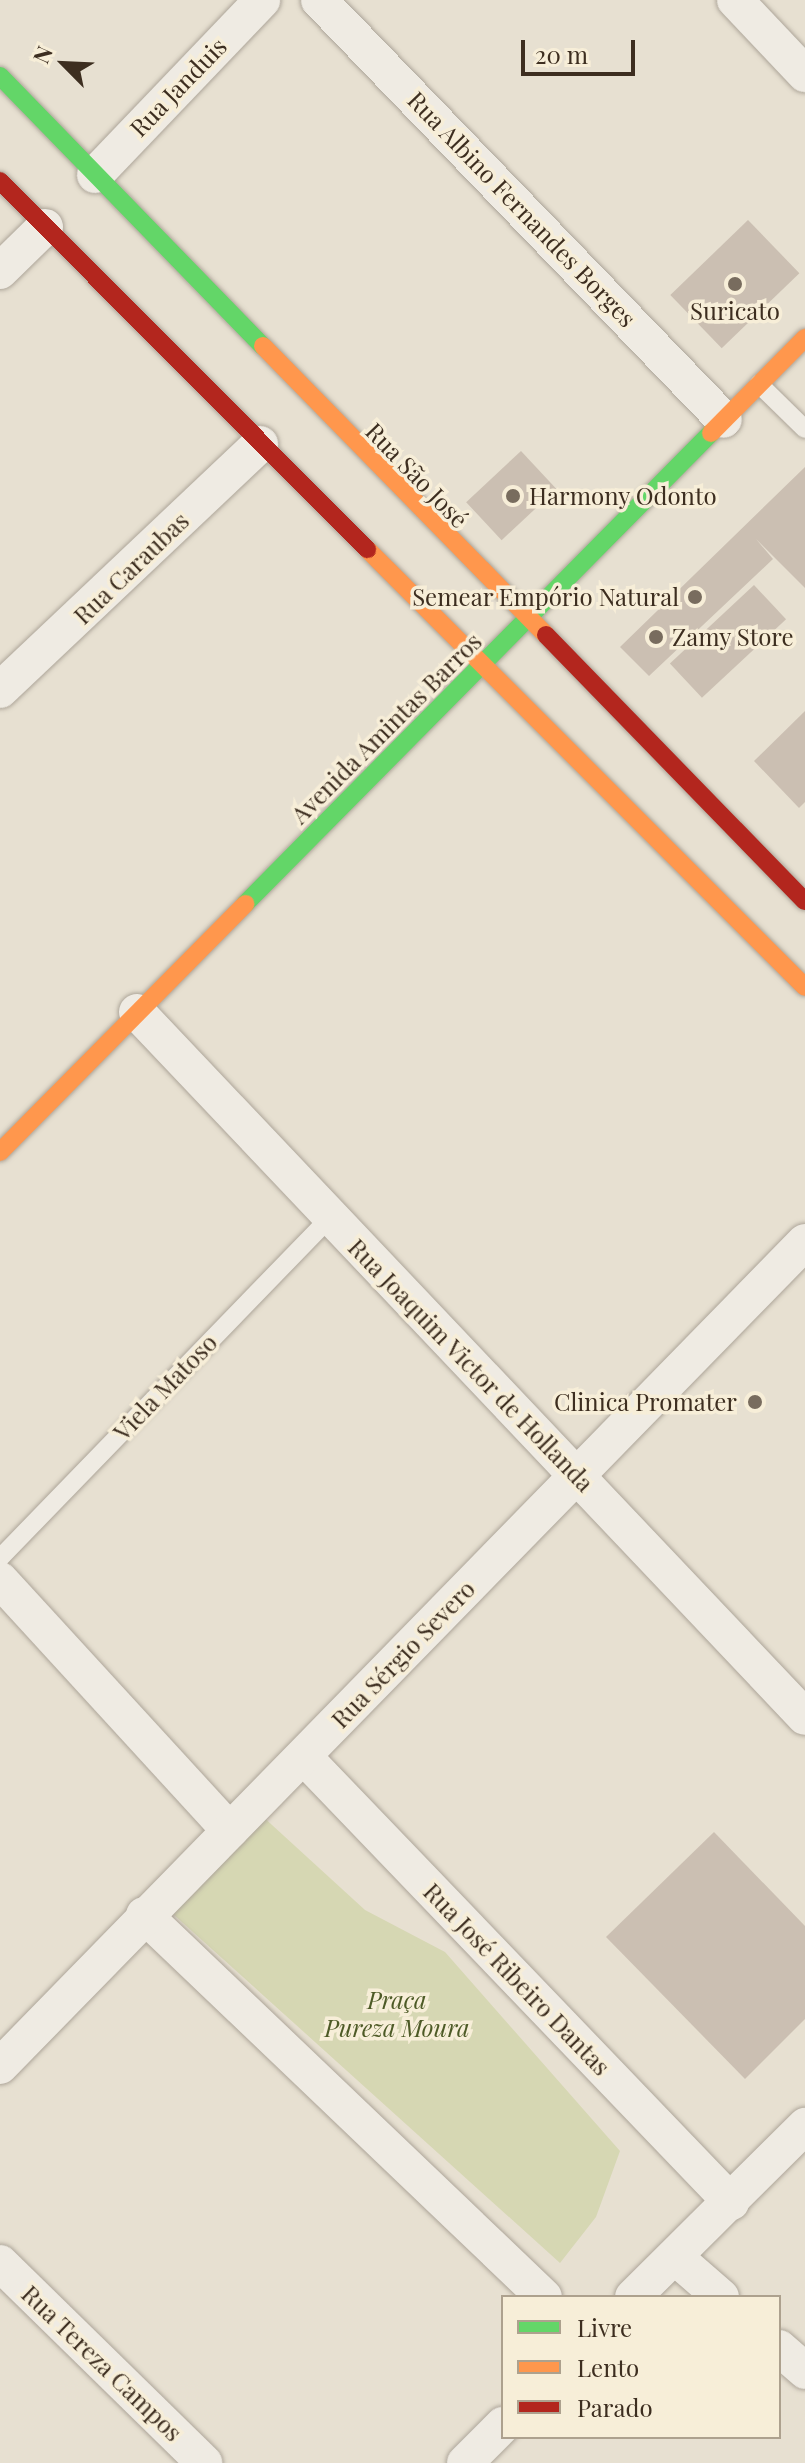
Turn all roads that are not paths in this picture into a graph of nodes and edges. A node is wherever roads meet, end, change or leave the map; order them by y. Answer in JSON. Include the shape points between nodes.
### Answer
{"nodes":[{"id":1,"x":262,"y":0,"type":"edge"},
{"id":2,"x":319,"y":0,"type":"edge"},
{"id":3,"x":735,"y":0,"type":"edge"},
{"id":4,"x":805,"y":74,"type":"edge"},
{"id":5,"x":0,"y":76,"type":"edge"},
{"id":6,"x":95,"y":175,"type":"junction"},
{"id":7,"x":0,"y":181,"type":"edge"},
{"id":8,"x":45,"y":227,"type":"junction"},
{"id":9,"x":0,"y":271,"type":"edge"},
{"id":10,"x":805,"y":338,"type":"edge"},
{"id":11,"x":223,"y":368,"type":"dead end"},
{"id":12,"x":759,"y":384,"type":"junction"},
{"id":13,"x":204,"y":387,"type":"junction"},
{"id":14,"x":724,"y":420,"type":"junction"},
{"id":15,"x":805,"y":429,"type":"edge"},
{"id":16,"x":260,"y":444,"type":"junction"},
{"id":17,"x":525,"y":622,"type":"junction"},
{"id":18,"x":484,"y":665,"type":"junction"},
{"id":19,"x":0,"y":690,"type":"edge"},
{"id":20,"x":805,"y":901,"type":"edge"},
{"id":21,"x":805,"y":987,"type":"edge"},
{"id":22,"x":137,"y":1012,"type":"junction"},
{"id":23,"x":0,"y":1152,"type":"edge"},
{"id":24,"x":330,"y":1217,"type":"junction"},
{"id":25,"x":805,"y":1242,"type":"edge"},
{"id":26,"x":576,"y":1476,"type":"junction"},
{"id":27,"x":0,"y":1558,"type":"edge"},
{"id":28,"x":0,"y":1580,"type":"edge"},
{"id":29,"x":805,"y":1717,"type":"edge"},
{"id":30,"x":304,"y":1757,"type":"junction"},
{"id":31,"x":230,"y":1831,"type":"junction"},
{"id":32,"x":144,"y":1915,"type":"junction"},
{"id":33,"x":0,"y":2066,"type":"edge"},
{"id":34,"x":805,"y":2126,"type":"edge"},
{"id":35,"x":731,"y":2202,"type":"junction"},
{"id":36,"x":675,"y":2257,"type":"junction"},
{"id":37,"x":0,"y":2263,"type":"edge"},
{"id":38,"x":542,"y":2295,"type":"edge"},
{"id":39,"x":635,"y":2295,"type":"edge"},
{"id":40,"x":719,"y":2295,"type":"edge"},
{"id":41,"x":781,"y":2350,"type":"edge"},
{"id":42,"x":805,"y":2371,"type":"edge"},
{"id":43,"x":501,"y":2427,"type":"edge"},
{"id":44,"x":204,"y":2463,"type":"edge"},
{"id":45,"x":465,"y":2463,"type":"edge"}],
"edges":[{"from":1,"to":6,"type":"street","name":"Rua Janduis"},
{"from":2,"to":14,"type":"street","name":"Rua Albino Fernandes Borges"},
{"from":3,"to":4,"type":"street"},
{"from":5,"to":6,"type":"main road","name":"Rua São José"},
{"from":6,"to":17,"type":"main road","name":"Rua São José","via":[[248,344]]},
{"from":7,"to":8,"type":"main road"},
{"from":8,"to":9,"type":"street"},
{"from":8,"to":13,"type":"main road"},
{"from":10,"to":12,"type":"main road","name":"Avenida Amintas Barros"},
{"from":11,"to":13,"type":"main road"},
{"from":12,"to":14,"type":"main road","name":"Avenida Amintas Barros"},
{"from":12,"to":15,"type":"lane"},
{"from":13,"to":16,"type":"main road"},
{"from":14,"to":17,"type":"main road","name":"Avenida Amintas Barros"},
{"from":16,"to":18,"type":"main road"},
{"from":16,"to":19,"type":"street","name":"Rua Caraubas"},
{"from":17,"to":18,"type":"main road","name":"Avenida Amintas Barros"},
{"from":17,"to":20,"type":"main road","name":"Rua São José"},
{"from":18,"to":21,"type":"main road"},
{"from":18,"to":22,"type":"main road","name":"Avenida Amintas Barros"},
{"from":22,"to":23,"type":"main road","name":"Avenida Amintas Barros"},
{"from":22,"to":24,"type":"street","name":"Rua Joaquim Victor de Hollanda"},
{"from":24,"to":26,"type":"street","name":"Rua Joaquim Victor de Hollanda"},
{"from":24,"to":27,"type":"lane","name":"Viela Matoso"},
{"from":25,"to":26,"type":"street","name":"Rua Sérgio Severo"},
{"from":26,"to":29,"type":"street","name":"Rua Joaquim Victor de Hollanda"},
{"from":26,"to":30,"type":"street","name":"Rua Sérgio Severo"},
{"from":28,"to":31,"type":"street"},
{"from":30,"to":31,"type":"street","name":"Rua Sérgio Severo"},
{"from":30,"to":35,"type":"street","name":"Rua José Ribeiro Dantas"},
{"from":31,"to":32,"type":"street","name":"Rua Sérgio Severo"},
{"from":32,"to":33,"type":"street","name":"Rua Sérgio Severo"},
{"from":32,"to":38,"type":"street"},
{"from":34,"to":35,"type":"street"},
{"from":35,"to":36,"type":"street"},
{"from":36,"to":39,"type":"street"},
{"from":36,"to":40,"type":"street"},
{"from":37,"to":44,"type":"street","name":"Rua Tereza Campos"},
{"from":41,"to":42,"type":"street"},
{"from":43,"to":45,"type":"street"}]}
